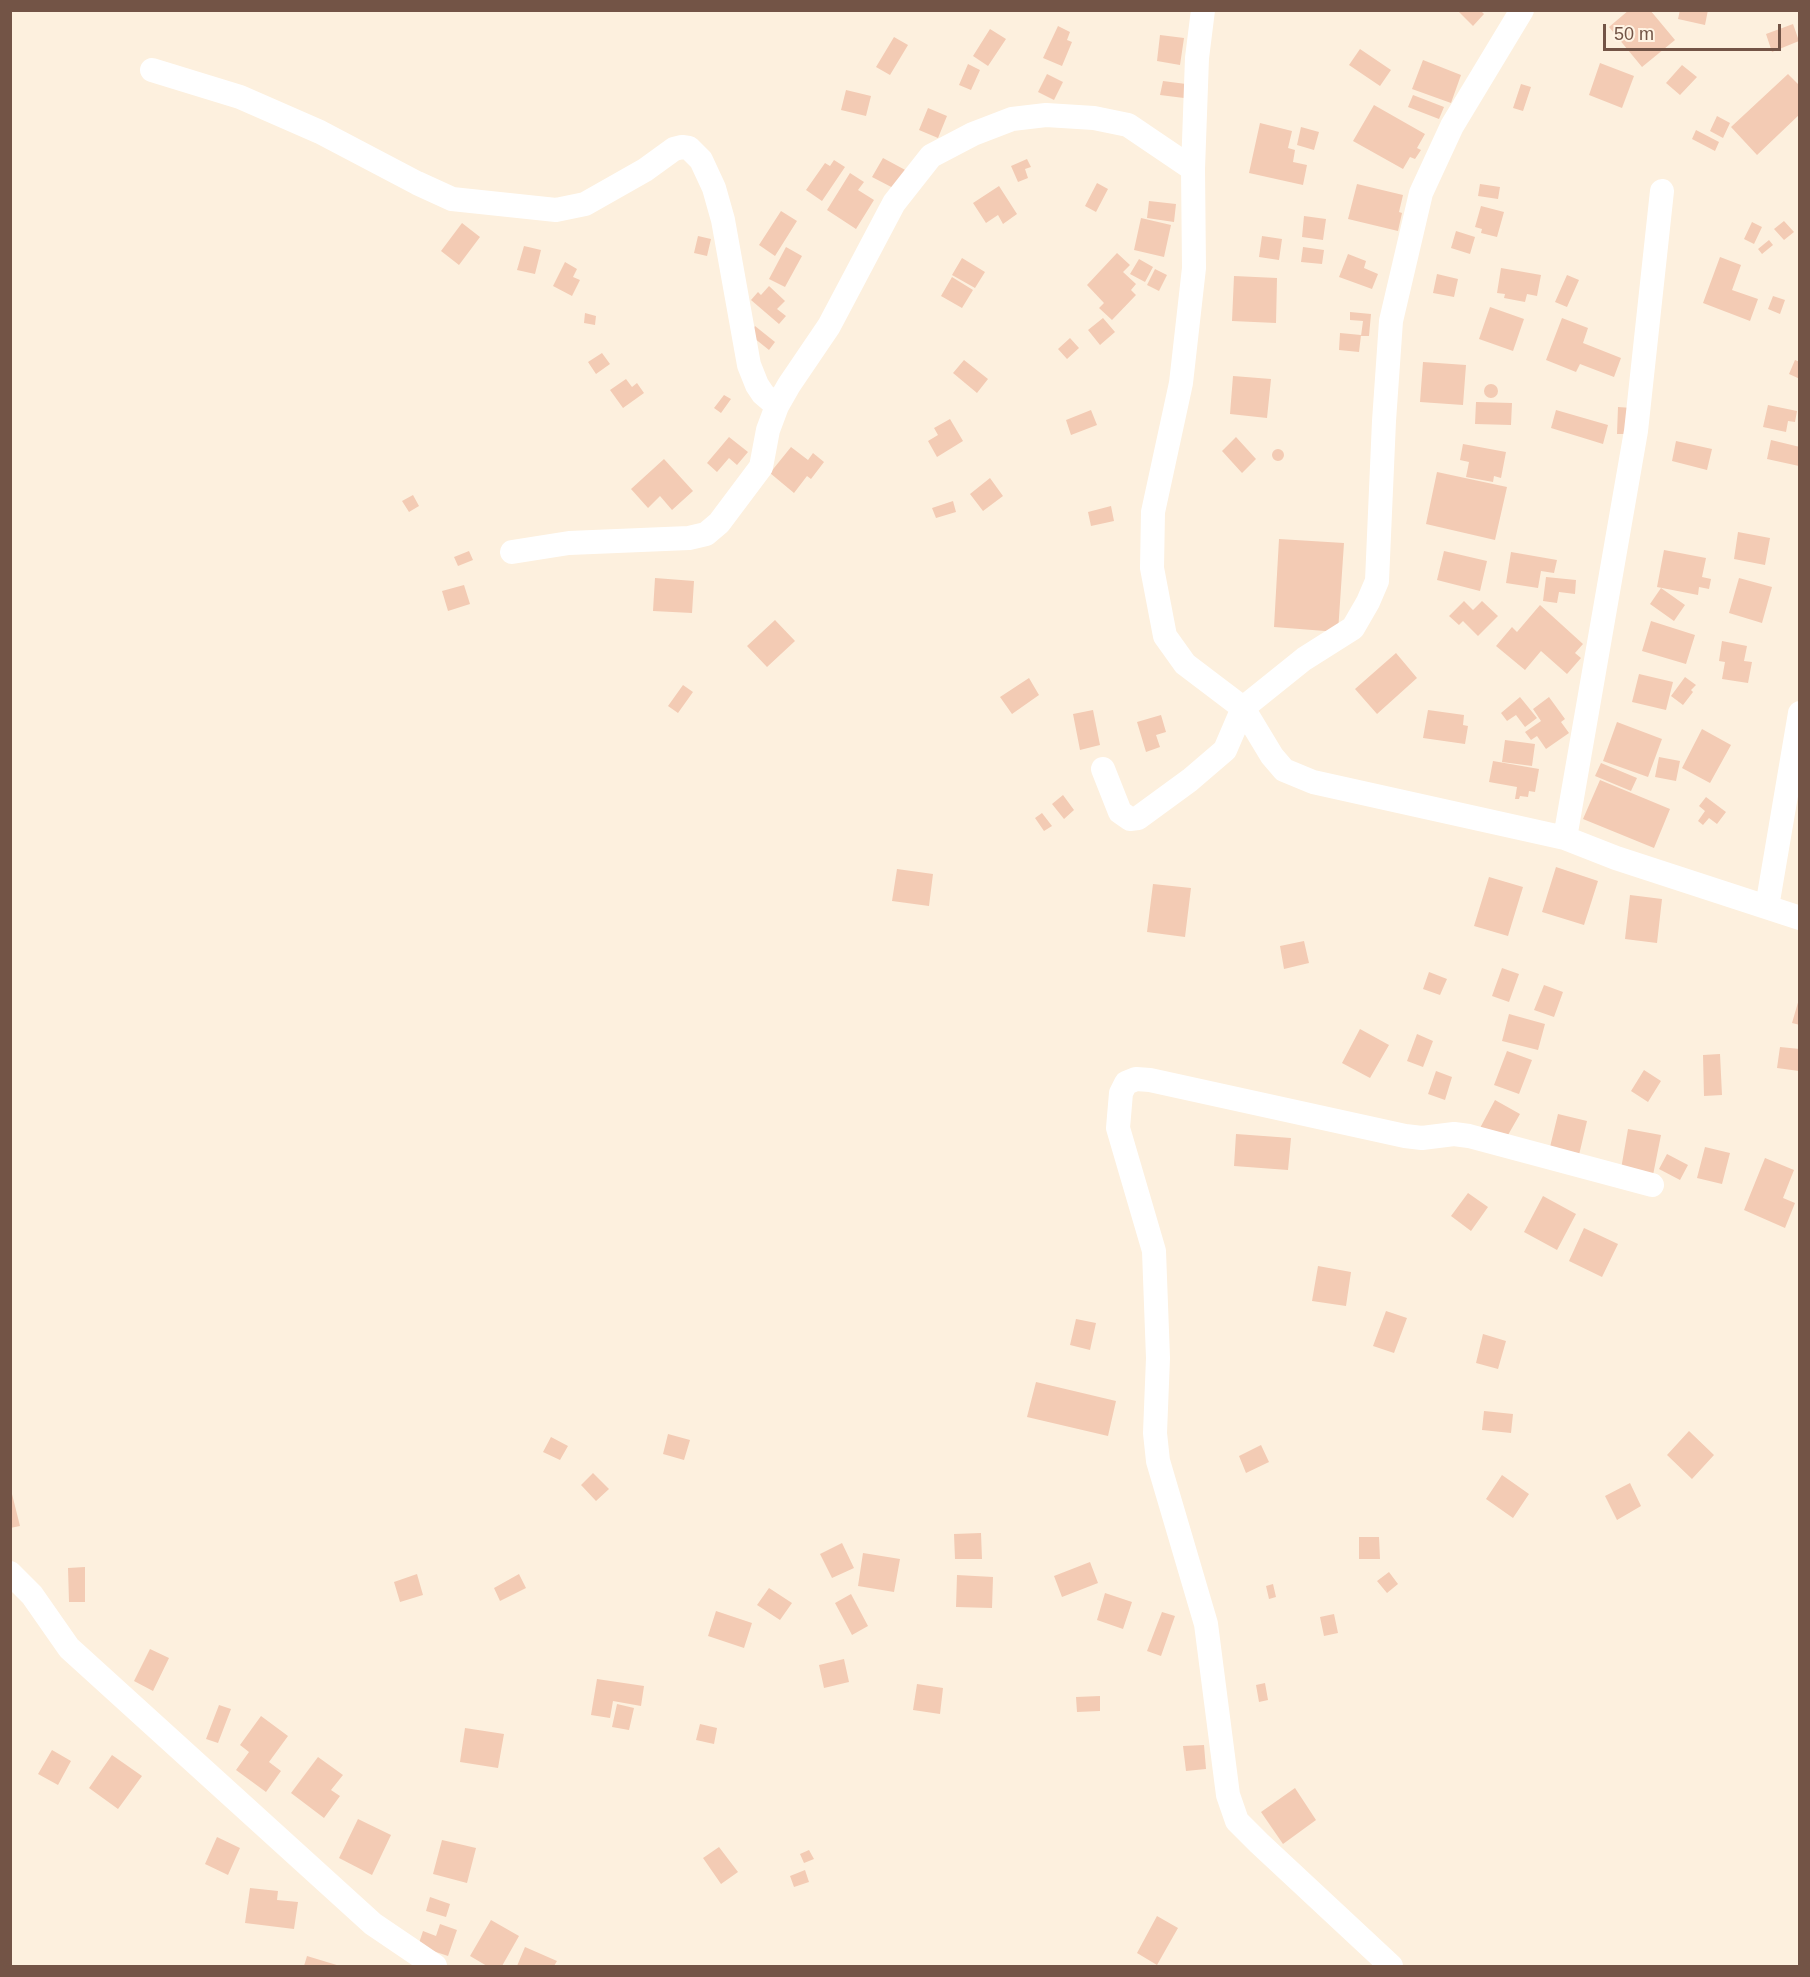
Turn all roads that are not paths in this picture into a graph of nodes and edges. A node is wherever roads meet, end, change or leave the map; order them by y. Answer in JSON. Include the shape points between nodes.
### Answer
{"nodes":[{"id":1,"x":1203,"y":10,"type":"edge"},
{"id":2,"x":1522,"y":10,"type":"edge"},
{"id":3,"x":152,"y":70,"type":"dead end"},
{"id":4,"x":1193,"y":169,"type":"junction"},
{"id":5,"x":1662,"y":191,"type":"dead end"},
{"id":6,"x":777,"y":406,"type":"junction"},
{"id":7,"x":512,"y":552,"type":"dead end"},
{"id":8,"x":1243,"y":708,"type":"junction"},
{"id":9,"x":1800,"y":713,"type":"edge"},
{"id":10,"x":1103,"y":769,"type":"dead end"},
{"id":11,"x":1565,"y":838,"type":"junction"},
{"id":12,"x":1767,"y":907,"type":"junction"},
{"id":13,"x":1800,"y":918,"type":"edge"},
{"id":14,"x":1652,"y":1185,"type":"dead end"},
{"id":15,"x":10,"y":1573,"type":"edge"},
{"id":16,"x":435,"y":1966,"type":"edge"},
{"id":17,"x":1391,"y":1966,"type":"edge"}],
"edges":[{"from":1,"to":4,"type":"street"},
{"from":2,"to":8,"type":"street","via":[[1452,126],[1421,193],[1391,321],[1377,581],[1353,628],[1304,659]]},
{"from":3,"to":6,"type":"street","via":[[240,97],[320,132],[452,199],[556,210],[585,204],[674,149],[689,148],[701,160],[723,220],[749,365],[756,385]]},
{"from":4,"to":6,"type":"street","via":[[1128,125],[1046,115],[1012,119],[931,156],[894,203],[829,326]]},
{"from":4,"to":8,"type":"street","via":[[1194,268],[1181,382],[1153,512],[1152,568],[1165,636],[1185,664]]},
{"from":5,"to":11,"type":"street","via":[[1636,431]]},
{"from":6,"to":7,"type":"street","via":[[760,467],[719,523],[706,534],[569,543]]},
{"from":8,"to":10,"type":"street","via":[[1225,750],[1138,818],[1130,819],[1120,812]]},
{"from":8,"to":11,"type":"street","via":[[1284,770],[1313,782]]},
{"from":9,"to":12,"type":"street"},
{"from":11,"to":12,"type":"street"},
{"from":12,"to":13,"type":"street"},
{"from":14,"to":17,"type":"street","via":[[1469,1136],[1405,1136],[1150,1080],[1126,1083],[1121,1093],[1118,1128],[1154,1251],[1158,1461],[1206,1624],[1228,1795],[1237,1821]]},
{"from":15,"to":16,"type":"street","via":[[32,1594],[69,1648],[373,1924]]}]}
